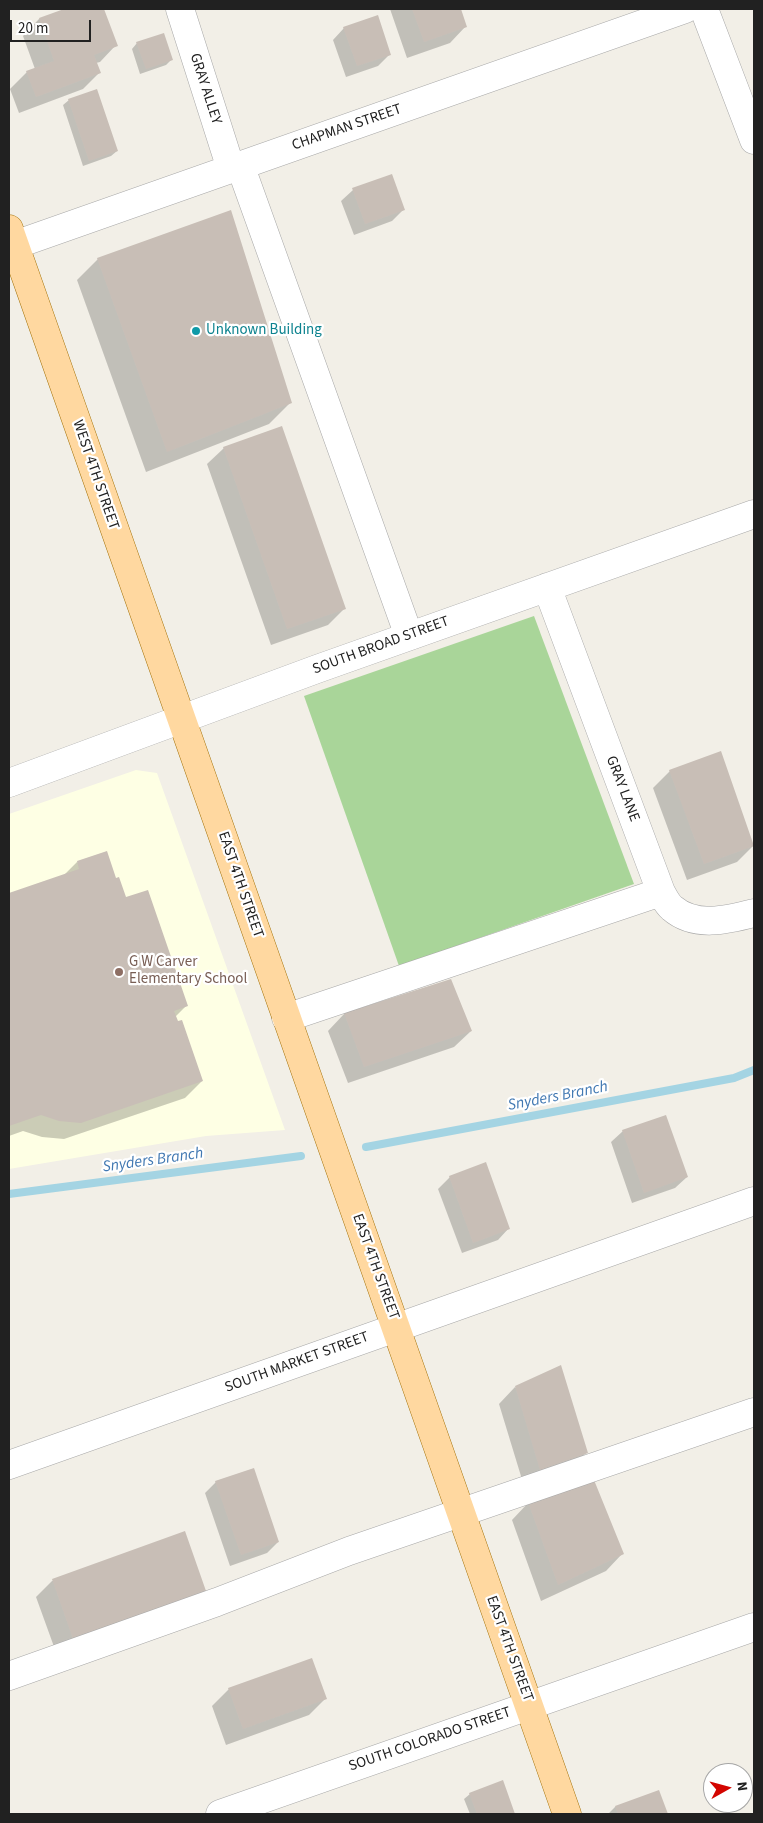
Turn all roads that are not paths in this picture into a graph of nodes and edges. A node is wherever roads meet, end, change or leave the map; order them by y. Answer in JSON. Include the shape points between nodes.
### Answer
{"nodes":[{"id":1,"x":180,"y":9,"type":"edge"},
{"id":2,"x":685,"y":9,"type":"edge"},
{"id":3,"x":704,"y":9,"type":"edge"},
{"id":4,"x":754,"y":140,"type":"edge"},
{"id":5,"x":235,"y":167,"type":"junction"},
{"id":6,"x":11,"y":241,"type":"edge"},
{"id":7,"x":754,"y":514,"type":"edge"},
{"id":8,"x":547,"y":587,"type":"junction"},
{"id":9,"x":409,"y":636,"type":"junction"},
{"id":10,"x":182,"y":720,"type":"junction"},
{"id":11,"x":9,"y":783,"type":"edge"},
{"id":12,"x":661,"y":892,"type":"junction"},
{"id":13,"x":754,"y":913,"type":"edge"},
{"id":14,"x":286,"y":1018,"type":"junction"},
{"id":15,"x":754,"y":1201,"type":"edge"},
{"id":16,"x":396,"y":1328,"type":"junction"},
{"id":17,"x":754,"y":1412,"type":"edge"},
{"id":18,"x":9,"y":1465,"type":"edge"},
{"id":19,"x":460,"y":1512,"type":"junction"},
{"id":20,"x":754,"y":1627,"type":"edge"},
{"id":21,"x":9,"y":1676,"type":"edge"},
{"id":22,"x":529,"y":1706,"type":"junction"},
{"id":23,"x":220,"y":1814,"type":"edge"},
{"id":24,"x":567,"y":1814,"type":"edge"}],
"edges":[{"from":1,"to":5,"type":"street","name":"GRAY ALLEY"},
{"from":2,"to":5,"type":"street","name":"CHAPMAN STREET"},
{"from":3,"to":4,"type":"street"},
{"from":5,"to":6,"type":"street","name":"CHAPMAN STREET"},
{"from":5,"to":9,"type":"street","name":"GRAY ALLEY"},
{"from":6,"to":10,"type":"main road","name":"WEST 4TH STREET"},
{"from":7,"to":8,"type":"street","name":"SOUTH BROAD STREET"},
{"from":8,"to":9,"type":"street","name":"SOUTH BROAD STREET"},
{"from":8,"to":12,"type":"street","name":"GRAY LANE"},
{"from":9,"to":10,"type":"street","name":"SOUTH BROAD STREET"},
{"from":10,"to":11,"type":"street","name":"SOUTH BROAD STREET"},
{"from":10,"to":14,"type":"main road","name":"EAST 4TH STREET"},
{"from":12,"to":13,"type":"street","name":"GRAY LANE","via":[[670,907],[695,920],[728,920]]},
{"from":12,"to":14,"type":"street"},
{"from":14,"to":16,"type":"main road","name":"EAST 4TH STREET"},
{"from":15,"to":16,"type":"street","name":"SOUTH MARKET STREET"},
{"from":16,"to":18,"type":"street","name":"SOUTH MARKET STREET"},
{"from":16,"to":19,"type":"main road","name":"EAST 4TH STREET"},
{"from":17,"to":19,"type":"street"},
{"from":19,"to":21,"type":"street"},
{"from":19,"to":22,"type":"main road","name":"EAST 4TH STREET"},
{"from":20,"to":22,"type":"street","name":"SOUTH COLORADO STREET"},
{"from":22,"to":23,"type":"street","name":"SOUTH COLORADO STREET"},
{"from":22,"to":24,"type":"main road","name":"EAST 4TH STREET"}]}
